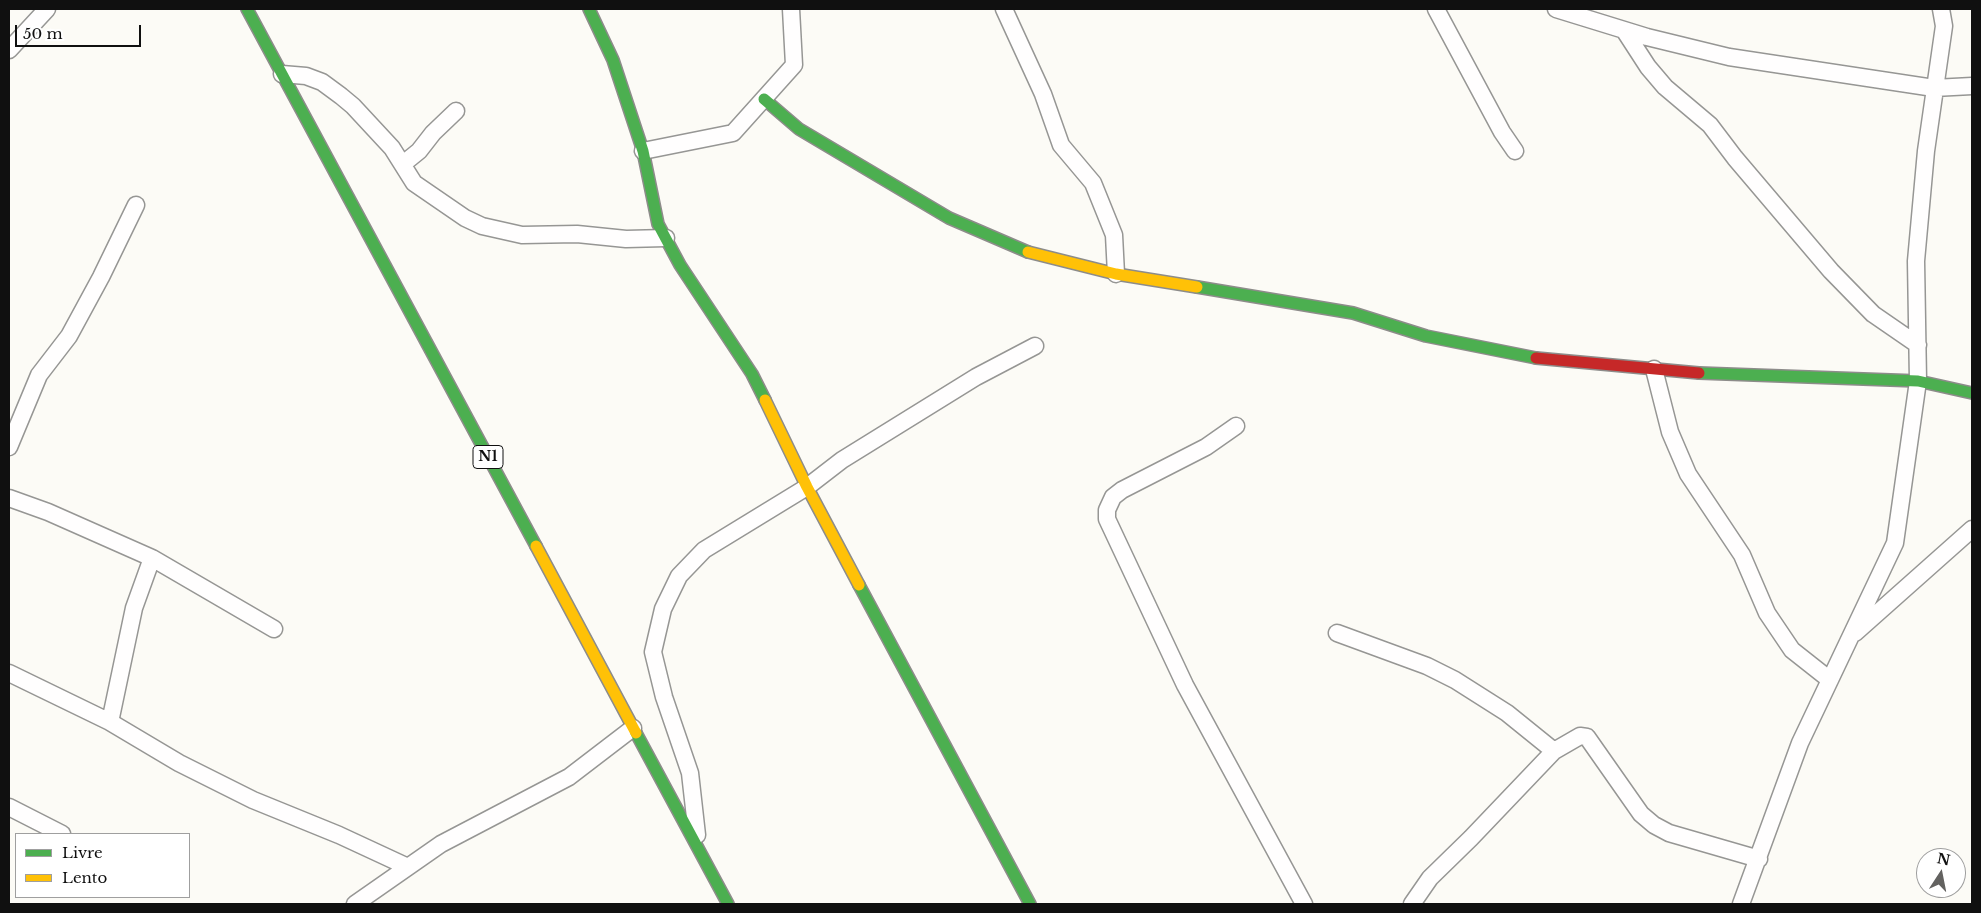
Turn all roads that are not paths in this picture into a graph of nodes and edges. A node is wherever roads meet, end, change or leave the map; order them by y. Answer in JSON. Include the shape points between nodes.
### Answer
{"nodes":[{"id":1,"x":47,"y":9,"type":"edge"},
{"id":2,"x":247,"y":9,"type":"edge"},
{"id":3,"x":589,"y":9,"type":"edge"},
{"id":4,"x":791,"y":9,"type":"edge"},
{"id":5,"x":1004,"y":9,"type":"edge"},
{"id":6,"x":1436,"y":9,"type":"edge"},
{"id":7,"x":1556,"y":9,"type":"edge"},
{"id":8,"x":1941,"y":9,"type":"edge"},
{"id":9,"x":1624,"y":30,"type":"junction"},
{"id":10,"x":9,"y":50,"type":"edge"},
{"id":11,"x":282,"y":74,"type":"junction"},
{"id":12,"x":1972,"y":86,"type":"edge"},
{"id":13,"x":1934,"y":88,"type":"junction"},
{"id":14,"x":764,"y":99,"type":"junction"},
{"id":15,"x":456,"y":111,"type":"dead end"},
{"id":16,"x":643,"y":151,"type":"junction"},
{"id":17,"x":1515,"y":151,"type":"dead end"},
{"id":18,"x":402,"y":164,"type":"junction"},
{"id":19,"x":136,"y":205,"type":"dead end"},
{"id":20,"x":666,"y":238,"type":"junction"},
{"id":21,"x":1116,"y":274,"type":"junction"},
{"id":22,"x":1918,"y":345,"type":"junction"},
{"id":23,"x":1035,"y":346,"type":"dead end"},
{"id":24,"x":1654,"y":369,"type":"junction"},
{"id":25,"x":1918,"y":381,"type":"junction"},
{"id":26,"x":1972,"y":393,"type":"edge"},
{"id":27,"x":1236,"y":426,"type":"dead end"},
{"id":28,"x":9,"y":448,"type":"edge"},
{"id":29,"x":807,"y":487,"type":"junction"},
{"id":30,"x":9,"y":498,"type":"edge"},
{"id":31,"x":1972,"y":529,"type":"edge"},
{"id":32,"x":152,"y":558,"type":"junction"},
{"id":33,"x":274,"y":629,"type":"dead end"},
{"id":34,"x":1337,"y":633,"type":"dead end"},
{"id":35,"x":1850,"y":638,"type":"junction"},
{"id":36,"x":9,"y":673,"type":"edge"},
{"id":37,"x":1830,"y":680,"type":"junction"},
{"id":38,"x":110,"y":722,"type":"junction"},
{"id":39,"x":633,"y":728,"type":"junction"},
{"id":40,"x":1554,"y":751,"type":"junction"},
{"id":41,"x":9,"y":807,"type":"edge"},
{"id":42,"x":60,"y":833,"type":"edge"},
{"id":43,"x":699,"y":850,"type":"junction"},
{"id":44,"x":1758,"y":859,"type":"junction"},
{"id":45,"x":408,"y":867,"type":"junction"},
{"id":46,"x":355,"y":904,"type":"edge"},
{"id":47,"x":728,"y":904,"type":"edge"},
{"id":48,"x":1030,"y":904,"type":"edge"},
{"id":49,"x":1304,"y":904,"type":"edge"},
{"id":50,"x":1412,"y":904,"type":"edge"},
{"id":51,"x":1741,"y":904,"type":"edge"}],
"edges":[{"from":1,"to":10,"type":"street"},
{"from":2,"to":11,"type":"main road","number":"N1"},
{"from":3,"to":16,"type":"main road","via":[[613,60]]},
{"from":4,"to":14,"type":"street","via":[[794,65]]},
{"from":5,"to":21,"type":"street","via":[[1043,94],[1061,145],[1093,183],[1114,235]]},
{"from":6,"to":17,"type":"street"},
{"from":7,"to":9,"type":"street"},
{"from":8,"to":13,"type":"street","via":[[1944,26]]},
{"from":9,"to":13,"type":"street","via":[[1729,57]]},
{"from":9,"to":22,"type":"street","via":[[1665,87],[1710,125],[1825,264],[1873,314]]},
{"from":11,"to":18,"type":"street","via":[[306,76],[322,82],[366,120]]},
{"from":11,"to":39,"type":"main road","number":"N1"},
{"from":12,"to":13,"type":"street"},
{"from":13,"to":22,"type":"street","via":[[1916,261]]},
{"from":14,"to":16,"type":"street","via":[[733,133]]},
{"from":14,"to":21,"type":"main road","via":[[799,129],[949,218],[1027,252]]},
{"from":15,"to":18,"type":"street","via":[[420,151]]},
{"from":16,"to":20,"type":"main road","via":[[658,224]]},
{"from":18,"to":20,"type":"street","via":[[414,183],[450,209],[482,226],[522,235]]},
{"from":19,"to":28,"type":"street","via":[[102,277],[69,336],[39,375]]},
{"from":20,"to":29,"type":"main road","via":[[680,265],[752,374]]},
{"from":21,"to":24,"type":"main road","via":[[1353,313],[1426,336],[1521,356]]},
{"from":22,"to":25,"type":"street"},
{"from":23,"to":29,"type":"street","via":[[976,377],[842,460]]},
{"from":24,"to":25,"type":"main road","via":[[1727,376]]},
{"from":24,"to":37,"type":"street","via":[[1670,432],[1688,474],[1742,555],[1767,613],[1792,650]]},
{"from":25,"to":26,"type":"main road"},
{"from":25,"to":35,"type":"street","via":[[1894,543]]},
{"from":27,"to":49,"type":"street","via":[[1206,447],[1122,490],[1113,497],[1107,519],[1185,685]]},
{"from":29,"to":43,"type":"street","via":[[704,550],[679,576],[669,593],[657,629],[653,652],[664,697],[690,773]]},
{"from":29,"to":48,"type":"main road"},
{"from":30,"to":32,"type":"street"},
{"from":31,"to":35,"type":"street"},
{"from":32,"to":33,"type":"street"},
{"from":32,"to":38,"type":"street","via":[[134,608]]},
{"from":34,"to":40,"type":"street","via":[[1427,666],[1455,680],[1507,713]]},
{"from":35,"to":37,"type":"street"},
{"from":36,"to":38,"type":"street"},
{"from":37,"to":44,"type":"street","via":[[1800,743]]},
{"from":38,"to":45,"type":"street","via":[[179,763],[253,800]]},
{"from":39,"to":43,"type":"main road","number":"N1"},
{"from":39,"to":45,"type":"street","via":[[569,777],[441,844]]},
{"from":40,"to":44,"type":"street","via":[[1580,736],[1587,737],[1641,814],[1654,825],[1670,833]]},
{"from":40,"to":50,"type":"street","via":[[1430,878]]},
{"from":41,"to":42,"type":"street"},
{"from":43,"to":47,"type":"main road","number":"N1"},
{"from":44,"to":51,"type":"street"},
{"from":45,"to":46,"type":"street"}]}
